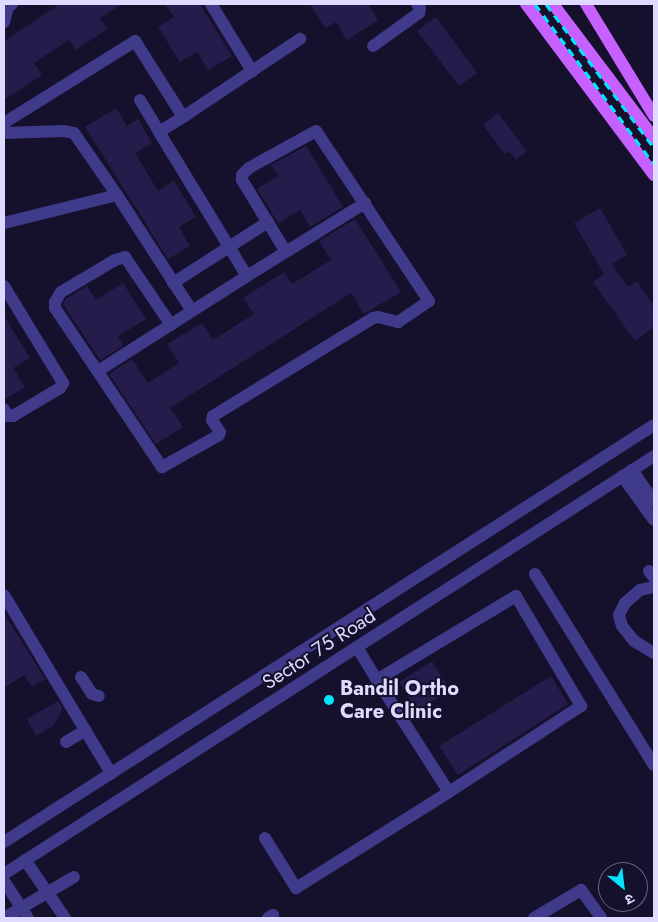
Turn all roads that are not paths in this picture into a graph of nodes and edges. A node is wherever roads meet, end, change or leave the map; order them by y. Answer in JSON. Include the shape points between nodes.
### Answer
{"nodes":[{"id":1,"x":12,"y":4,"type":"edge"},
{"id":2,"x":211,"y":4,"type":"edge"},
{"id":3,"x":417,"y":4,"type":"edge"},
{"id":4,"x":526,"y":4,"type":"edge"},
{"id":5,"x":554,"y":4,"type":"edge"},
{"id":6,"x":586,"y":4,"type":"edge"},
{"id":7,"x":4,"y":22,"type":"edge"},
{"id":8,"x":300,"y":39,"type":"dead end"},
{"id":9,"x":373,"y":46,"type":"dead end"},
{"id":10,"x":252,"y":71,"type":"junction"},
{"id":11,"x":140,"y":100,"type":"dead end"},
{"id":12,"x":654,"y":116,"type":"edge"},
{"id":13,"x":182,"y":117,"type":"junction"},
{"id":14,"x":4,"y":123,"type":"edge"},
{"id":15,"x":159,"y":132,"type":"junction"},
{"id":16,"x":4,"y":133,"type":"edge"},
{"id":17,"x":654,"y":138,"type":"edge"},
{"id":18,"x":654,"y":175,"type":"edge"},
{"id":19,"x":117,"y":195,"type":"junction"},
{"id":20,"x":365,"y":203,"type":"junction"},
{"id":21,"x":268,"y":222,"type":"junction"},
{"id":22,"x":4,"y":224,"type":"edge"},
{"id":23,"x":229,"y":246,"type":"junction"},
{"id":24,"x":286,"y":252,"type":"junction"},
{"id":25,"x":247,"y":276,"type":"junction"},
{"id":26,"x":173,"y":283,"type":"junction"},
{"id":27,"x":4,"y":286,"type":"edge"},
{"id":28,"x":192,"y":311,"type":"junction"},
{"id":29,"x":171,"y":325,"type":"junction"},
{"id":30,"x":98,"y":371,"type":"junction"},
{"id":31,"x":4,"y":409,"type":"edge"},
{"id":32,"x":654,"y":425,"type":"edge"},
{"id":33,"x":654,"y":456,"type":"edge"},
{"id":34,"x":627,"y":473,"type":"junction"},
{"id":35,"x":654,"y":501,"type":"edge"},
{"id":36,"x":654,"y":520,"type":"edge"},
{"id":37,"x":535,"y":574,"type":"dead end"},
{"id":38,"x":654,"y":587,"type":"edge"},
{"id":39,"x":4,"y":595,"type":"edge"},
{"id":40,"x":357,"y":647,"type":"junction"},
{"id":41,"x":654,"y":653,"type":"edge"},
{"id":42,"x":81,"y":677,"type":"dead end"},
{"id":43,"x":377,"y":680,"type":"junction"},
{"id":44,"x":99,"y":696,"type":"dead end"},
{"id":45,"x":86,"y":730,"type":"junction"},
{"id":46,"x":66,"y":742,"type":"dead end"},
{"id":47,"x":654,"y":765,"type":"edge"},
{"id":48,"x":111,"y":772,"type":"junction"},
{"id":49,"x":449,"y":792,"type":"junction"},
{"id":50,"x":265,"y":838,"type":"dead end"},
{"id":51,"x":4,"y":842,"type":"edge"},
{"id":52,"x":24,"y":860,"type":"junction"},
{"id":53,"x":4,"y":874,"type":"edge"},
{"id":54,"x":74,"y":877,"type":"dead end"},
{"id":55,"x":4,"y":881,"type":"edge"},
{"id":56,"x":47,"y":893,"type":"junction"},
{"id":57,"x":24,"y":913,"type":"edge"},
{"id":58,"x":4,"y":918,"type":"edge"},
{"id":59,"x":65,"y":918,"type":"edge"},
{"id":60,"x":534,"y":918,"type":"edge"},
{"id":61,"x":601,"y":918,"type":"edge"}],
"edges":[{"from":1,"to":7,"type":"street"},
{"from":2,"to":10,"type":"street"},
{"from":3,"to":9,"type":"street","via":[[419,13]]},
{"from":4,"to":18,"type":"main road"},
{"from":5,"to":17,"type":"main road"},
{"from":6,"to":12,"type":"main road"},
{"from":8,"to":10,"type":"street"},
{"from":10,"to":13,"type":"street"},
{"from":11,"to":15,"type":"street"},
{"from":13,"to":14,"type":"street","via":[[135,41]]},
{"from":13,"to":15,"type":"street"},
{"from":15,"to":23,"type":"street"},
{"from":16,"to":19,"type":"street","via":[[74,133]]},
{"from":19,"to":22,"type":"street"},
{"from":19,"to":26,"type":"street"},
{"from":20,"to":21,"type":"street","via":[[319,133],[314,131],[242,175]]},
{"from":20,"to":24,"type":"street"},
{"from":20,"to":30,"type":"street","via":[[429,301],[401,321],[373,318],[214,416],[212,420],[219,435],[162,467]]},
{"from":21,"to":23,"type":"street"},
{"from":21,"to":24,"type":"street"},
{"from":23,"to":25,"type":"street"},
{"from":23,"to":26,"type":"street"},
{"from":24,"to":25,"type":"street"},
{"from":25,"to":28,"type":"street"},
{"from":26,"to":28,"type":"street"},
{"from":27,"to":31,"type":"street","via":[[63,383],[60,388],[11,417]]},
{"from":28,"to":29,"type":"street"},
{"from":29,"to":30,"type":"street"},
{"from":29,"to":30,"type":"street","via":[[125,257],[61,292],[55,308]]},
{"from":32,"to":48,"type":"street","name":"Sector 75 Road"},
{"from":33,"to":34,"type":"street","name":"Sector 75 Road"},
{"from":34,"to":35,"type":"street"},
{"from":34,"to":36,"type":"street"},
{"from":34,"to":40,"type":"street","name":"Sector 75 Road"},
{"from":37,"to":47,"type":"street"},
{"from":38,"to":41,"type":"street","via":[[640,590],[625,603],[619,615],[622,626],[634,641]]},
{"from":39,"to":45,"type":"street"},
{"from":40,"to":43,"type":"street"},
{"from":40,"to":52,"type":"street","name":"Sector 75 Road"},
{"from":42,"to":44,"type":"street","via":[[92,694]]},
{"from":43,"to":49,"type":"street"},
{"from":43,"to":49,"type":"street","via":[[516,596],[581,706]]},
{"from":45,"to":46,"type":"street"},
{"from":45,"to":48,"type":"street"},
{"from":48,"to":51,"type":"street","name":"Sector 75 Road"},
{"from":49,"to":50,"type":"street","via":[[296,888]]},
{"from":52,"to":53,"type":"street","name":"Sector 75 Road"},
{"from":52,"to":56,"type":"street"},
{"from":54,"to":56,"type":"street"},
{"from":55,"to":57,"type":"street"},
{"from":56,"to":57,"type":"street"},
{"from":56,"to":59,"type":"street"},
{"from":57,"to":58,"type":"street"},
{"from":60,"to":61,"type":"street","via":[[581,890]]}]}
